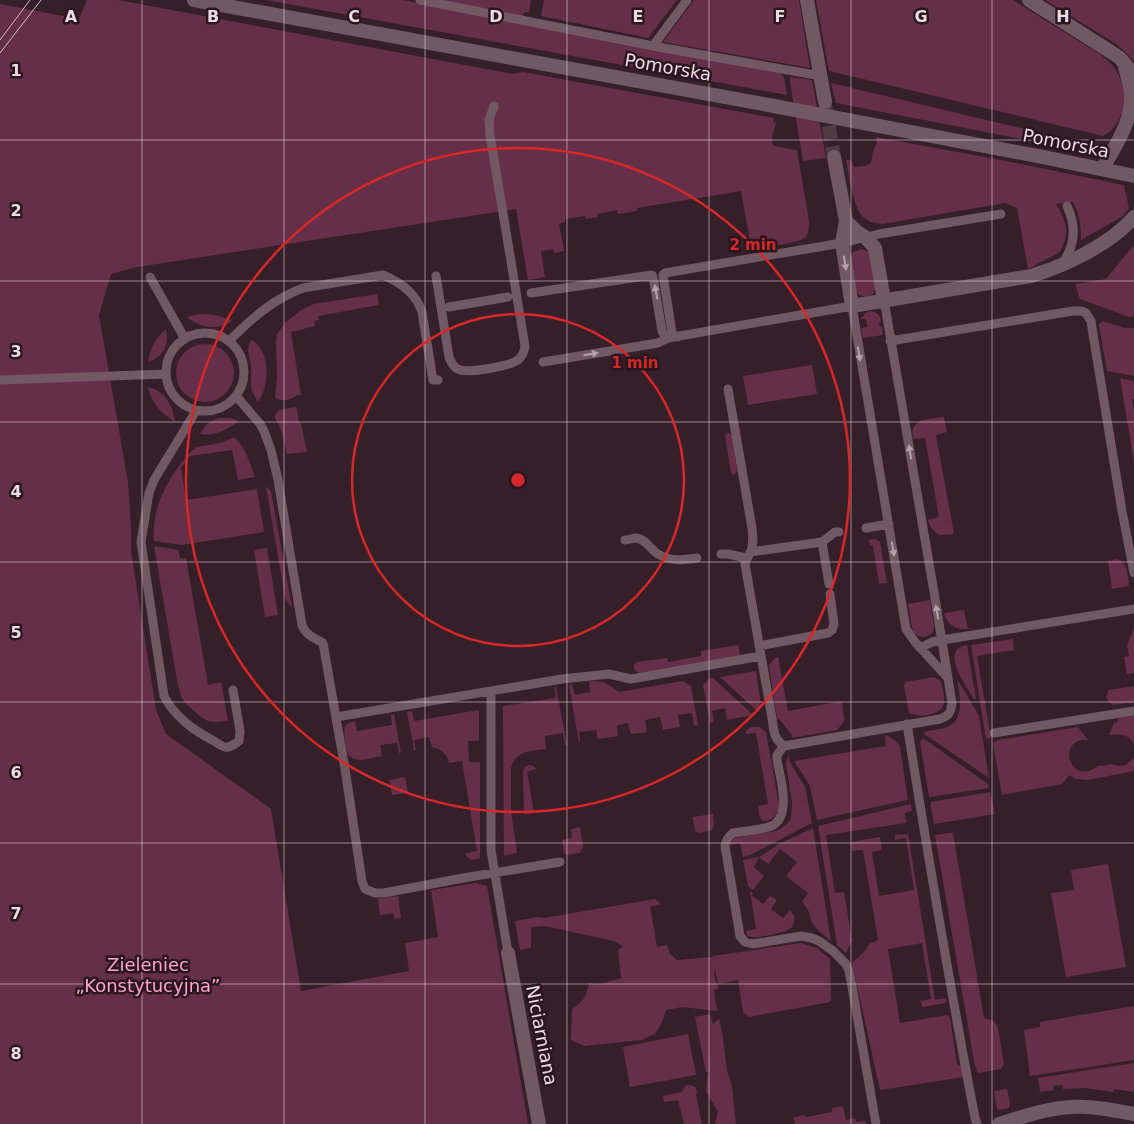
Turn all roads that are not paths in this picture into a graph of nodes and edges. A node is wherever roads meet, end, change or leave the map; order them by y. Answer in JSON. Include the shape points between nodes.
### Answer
{"nodes":[{"id":1,"x":194,"y":0,"type":"edge"},
{"id":2,"x":420,"y":0,"type":"edge"},
{"id":3,"x":688,"y":0,"type":"edge"},
{"id":4,"x":807,"y":0,"type":"edge"},
{"id":5,"x":1029,"y":0,"type":"edge"},
{"id":6,"x":653,"y":46,"type":"junction"},
{"id":7,"x":1125,"y":64,"type":"junction"},
{"id":8,"x":1134,"y":75,"type":"edge"},
{"id":9,"x":821,"y":76,"type":"junction"},
{"id":10,"x":825,"y":102,"type":"tunnel mouth"},
{"id":11,"x":494,"y":106,"type":"dead end"},
{"id":12,"x":834,"y":157,"type":"tunnel mouth"},
{"id":13,"x":1102,"y":169,"type":"junction"},
{"id":14,"x":1134,"y":176,"type":"edge"},
{"id":15,"x":1067,"y":206,"type":"dead end"},
{"id":16,"x":1001,"y":214,"type":"dead end"},
{"id":17,"x":1134,"y":217,"type":"edge"},
{"id":18,"x":846,"y":221,"type":"junction"},
{"id":19,"x":865,"y":237,"type":"junction"},
{"id":20,"x":842,"y":243,"type":"junction"},
{"id":21,"x":1062,"y":265,"type":"junction"},
{"id":22,"x":436,"y":276,"type":"dead end"},
{"id":23,"x":150,"y":277,"type":"dead end"},
{"id":24,"x":532,"y":293,"type":"dead end"},
{"id":25,"x":508,"y":297,"type":"dead end"},
{"id":26,"x":884,"y":300,"type":"junction"},
{"id":27,"x":452,"y":306,"type":"dead end"},
{"id":28,"x":852,"y":306,"type":"junction"},
{"id":29,"x":673,"y":337,"type":"junction"},
{"id":30,"x":185,"y":339,"type":"junction"},
{"id":31,"x":229,"y":341,"type":"junction"},
{"id":32,"x":890,"y":341,"type":"junction"},
{"id":33,"x":543,"y":362,"type":"dead end"},
{"id":34,"x":166,"y":374,"type":"junction"},
{"id":35,"x":0,"y":380,"type":"edge"},
{"id":36,"x":438,"y":380,"type":"dead end"},
{"id":37,"x":728,"y":389,"type":"dead end"},
{"id":38,"x":238,"y":396,"type":"junction"},
{"id":39,"x":196,"y":411,"type":"junction"},
{"id":40,"x":889,"y":524,"type":"junction"},
{"id":41,"x":866,"y":528,"type":"dead end"},
{"id":42,"x":839,"y":532,"type":"dead end"},
{"id":43,"x":625,"y":540,"type":"dead end"},
{"id":44,"x":822,"y":542,"type":"junction"},
{"id":45,"x":721,"y":554,"type":"dead end"},
{"id":46,"x":748,"y":555,"type":"junction"},
{"id":47,"x":697,"y":558,"type":"dead end"},
{"id":48,"x":1134,"y":573,"type":"edge"},
{"id":49,"x":1134,"y":609,"type":"edge"},
{"id":50,"x":942,"y":640,"type":"junction"},
{"id":51,"x":759,"y":646,"type":"junction"},
{"id":52,"x":920,"y":648,"type":"junction"},
{"id":53,"x":761,"y":656,"type":"junction"},
{"id":54,"x":947,"y":678,"type":"junction"},
{"id":55,"x":233,"y":690,"type":"dead end"},
{"id":56,"x":491,"y":691,"type":"junction"},
{"id":57,"x":1134,"y":710,"type":"edge"},
{"id":58,"x":336,"y":717,"type":"junction"},
{"id":59,"x":907,"y":724,"type":"junction"},
{"id":60,"x":994,"y":733,"type":"dead end"},
{"id":61,"x":784,"y":746,"type":"junction"},
{"id":62,"x":560,"y":862,"type":"dead end"},
{"id":63,"x":494,"y":873,"type":"junction"},
{"id":64,"x":508,"y":953,"type":"joint"},
{"id":65,"x":1134,"y":1114,"type":"edge"},
{"id":66,"x":1032,"y":1119,"type":"edge"},
{"id":67,"x":540,"y":1124,"type":"edge"},
{"id":68,"x":876,"y":1124,"type":"edge"},
{"id":69,"x":977,"y":1124,"type":"edge"},
{"id":70,"x":999,"y":1124,"type":"edge"}],
"edges":[{"from":1,"to":13,"type":"street","name":"Pomorska"},
{"from":2,"to":6,"type":"lane"},
{"from":3,"to":6,"type":"lane"},
{"from":4,"to":9,"type":"street"},
{"from":5,"to":7,"type":"street","via":[[1112,52]]},
{"from":6,"to":9,"type":"lane"},
{"from":7,"to":8,"type":"street"},
{"from":7,"to":13,"type":"street","via":[[1130,83],[1129,115]]},
{"from":9,"to":10,"type":"street"},
{"from":11,"to":22,"type":"lane","via":[[489,120],[490,135],[524,354],[511,364],[471,371],[456,369],[449,357]]},
{"from":12,"to":18,"type":"street"},
{"from":13,"to":14,"type":"street","name":"Pomorska"},
{"from":15,"to":21,"type":"lane","via":[[1074,231],[1071,248]]},
{"from":16,"to":19,"type":"lane"},
{"from":17,"to":21,"type":"street","via":[[1114,235]]},
{"from":18,"to":19,"type":"street"},
{"from":18,"to":20,"type":"street"},
{"from":19,"to":20,"type":"lane"},
{"from":19,"to":26,"type":"street","via":[[875,248]]},
{"from":20,"to":28,"type":"street","one_way":true},
{"from":20,"to":29,"type":"lane","via":[[665,273]]},
{"from":21,"to":26,"type":"street","via":[[1031,276]]},
{"from":23,"to":30,"type":"lane"},
{"from":29,"to":24,"type":"lane","one_way":true,"via":[[662,332],[652,275]]},
{"from":25,"to":27,"type":"lane"},
{"from":26,"to":28,"type":"street"},
{"from":26,"to":32,"type":"lane"},
{"from":28,"to":29,"type":"lane"},
{"from":28,"to":40,"type":"lane","one_way":true},
{"from":33,"to":29,"type":"lane","one_way":true,"via":[[658,343]]},
{"from":30,"to":31,"type":"lane","via":[[207,333]]},
{"from":30,"to":34,"type":"lane","via":[[170,354]]},
{"from":31,"to":36,"type":"lane","via":[[263,310],[293,291],[383,275],[406,289],[424,311],[433,380]]},
{"from":31,"to":38,"type":"lane","via":[[237,348],[244,368]]},
{"from":32,"to":48,"type":"lane","via":[[1073,311],[1086,313],[1091,321]]},
{"from":50,"to":32,"type":"lane","one_way":true},
{"from":34,"to":35,"type":"lane"},
{"from":34,"to":39,"type":"lane","via":[[168,386],[175,397]]},
{"from":37,"to":46,"type":"lane","via":[[752,528],[753,539]]},
{"from":38,"to":39,"type":"lane","via":[[217,410]]},
{"from":38,"to":58,"type":"lane","via":[[260,424],[271,450],[302,625],[309,636],[323,643]]},
{"from":39,"to":55,"type":"lane","via":[[154,480],[141,542],[164,696],[170,708],[206,737],[225,747],[233,746],[239,741],[240,731]]},
{"from":40,"to":41,"type":"lane"},
{"from":40,"to":52,"type":"lane","one_way":true,"via":[[906,629]]},
{"from":42,"to":44,"type":"lane"},
{"from":43,"to":47,"type":"lane","via":[[643,540],[669,559]]},
{"from":44,"to":46,"type":"lane"},
{"from":44,"to":51,"type":"lane","via":[[834,624],[832,630]]},
{"from":45,"to":46,"type":"lane"},
{"from":46,"to":51,"type":"lane","via":[[745,564]]},
{"from":49,"to":50,"type":"lane"},
{"from":50,"to":52,"type":"lane"},
{"from":50,"to":54,"type":"lane"},
{"from":51,"to":53,"type":"lane"},
{"from":52,"to":54,"type":"lane"},
{"from":53,"to":56,"type":"lane","via":[[631,679],[609,674]]},
{"from":53,"to":61,"type":"lane","via":[[775,736]]},
{"from":54,"to":59,"type":"lane","via":[[952,703],[947,717]]},
{"from":56,"to":58,"type":"lane"},
{"from":56,"to":63,"type":"lane","via":[[491,850]]},
{"from":57,"to":60,"type":"lane"},
{"from":58,"to":63,"type":"lane","via":[[365,889],[384,893]]},
{"from":59,"to":61,"type":"lane"},
{"from":59,"to":69,"type":"lane","via":[[932,882]]},
{"from":61,"to":68,"type":"lane","via":[[777,755],[783,812],[769,827],[733,833],[725,846],[740,936],[753,944],[801,936],[812,938],[846,964]]},
{"from":62,"to":63,"type":"lane"},
{"from":63,"to":64,"type":"lane"},
{"from":64,"to":67,"type":"street","name":"Niciarniana"},
{"from":65,"to":66,"type":"street","via":[[1070,1107]]},
{"from":66,"to":70,"type":"street"}]}
